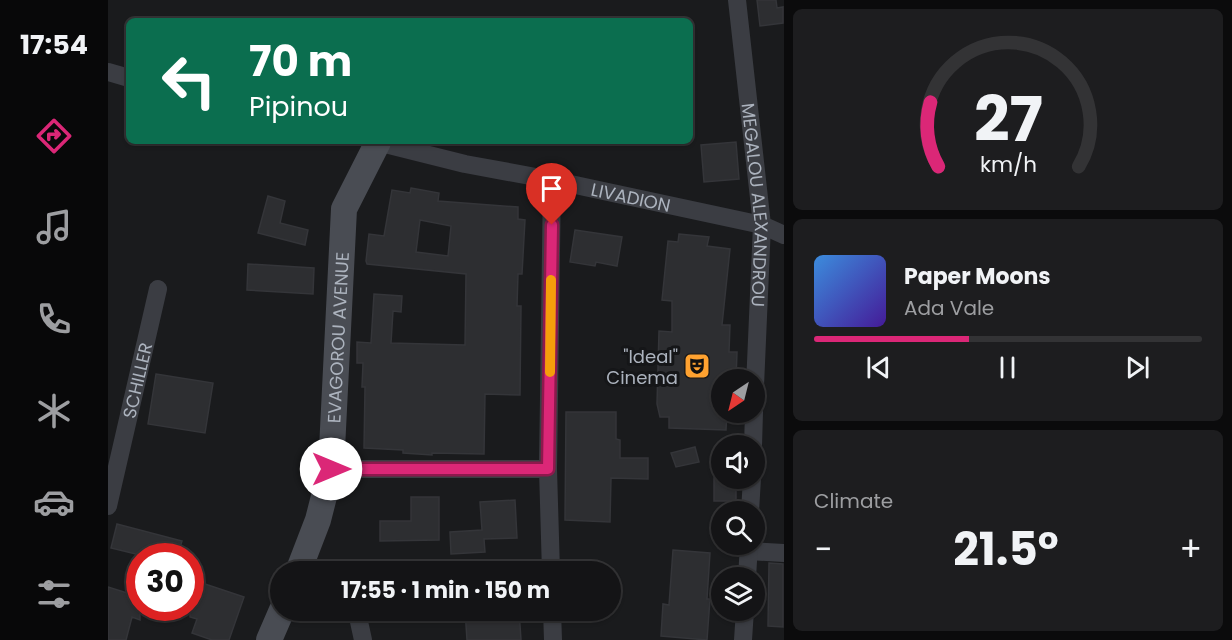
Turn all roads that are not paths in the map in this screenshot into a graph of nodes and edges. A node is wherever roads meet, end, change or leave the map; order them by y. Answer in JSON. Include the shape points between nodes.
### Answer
{"nodes":[{"id":1,"x":738,"y":0,"type":"edge"},
{"id":2,"x":108,"y":72,"type":"edge"},
{"id":3,"x":126,"y":77,"type":"edge"},
{"id":4,"x":374,"y":144,"type":"edge"},
{"id":5,"x":383,"y":144,"type":"edge"},
{"id":6,"x":552,"y":180,"type":"junction"},
{"id":7,"x":762,"y":225,"type":"junction"},
{"id":8,"x":783,"y":235,"type":"edge"},
{"id":9,"x":158,"y":289,"type":"dead end"},
{"id":10,"x":756,"y":369,"type":"edge"},
{"id":11,"x":331,"y":469,"type":"junction"},
{"id":12,"x":548,"y":469,"type":"junction"},
{"id":13,"x":108,"y":506,"type":"edge"},
{"id":14,"x":765,"y":550,"type":"edge"},
{"id":15,"x":783,"y":553,"type":"edge"},
{"id":16,"x":302,"y":561,"type":"edge"},
{"id":17,"x":551,"y":561,"type":"edge"},
{"id":18,"x":277,"y":621,"type":"edge"},
{"id":19,"x":359,"y":621,"type":"edge"},
{"id":20,"x":552,"y":621,"type":"edge"},
{"id":21,"x":744,"y":621,"type":"edge"},
{"id":22,"x":269,"y":640,"type":"edge"},
{"id":23,"x":363,"y":640,"type":"edge"},
{"id":24,"x":553,"y":640,"type":"edge"},
{"id":25,"x":743,"y":640,"type":"edge"}],
"edges":[{"from":1,"to":7,"type":"street","name":"MEGALOU ALEXANDROU"},
{"from":2,"to":3,"type":"street"},
{"from":4,"to":11,"type":"street","name":"EVAGOROU AVENUE","via":[[344,209]]},
{"from":5,"to":6,"type":"street","name":"LIVADION"},
{"from":6,"to":7,"type":"street","name":"LIVADION"},
{"from":6,"to":12,"type":"street"},
{"from":7,"to":8,"type":"street","name":"LIVADION"},
{"from":7,"to":10,"type":"street","name":"MEGALOU ALEXANDROU"},
{"from":9,"to":13,"type":"street","name":"SCHILLER"},
{"from":11,"to":12,"type":"street"},
{"from":11,"to":16,"type":"street","name":"EVAGOROU AVENUE"},
{"from":12,"to":17,"type":"street"},
{"from":14,"to":15,"type":"street"},
{"from":18,"to":22,"type":"street"},
{"from":19,"to":23,"type":"street"},
{"from":20,"to":24,"type":"street"},
{"from":21,"to":25,"type":"street"}]}
